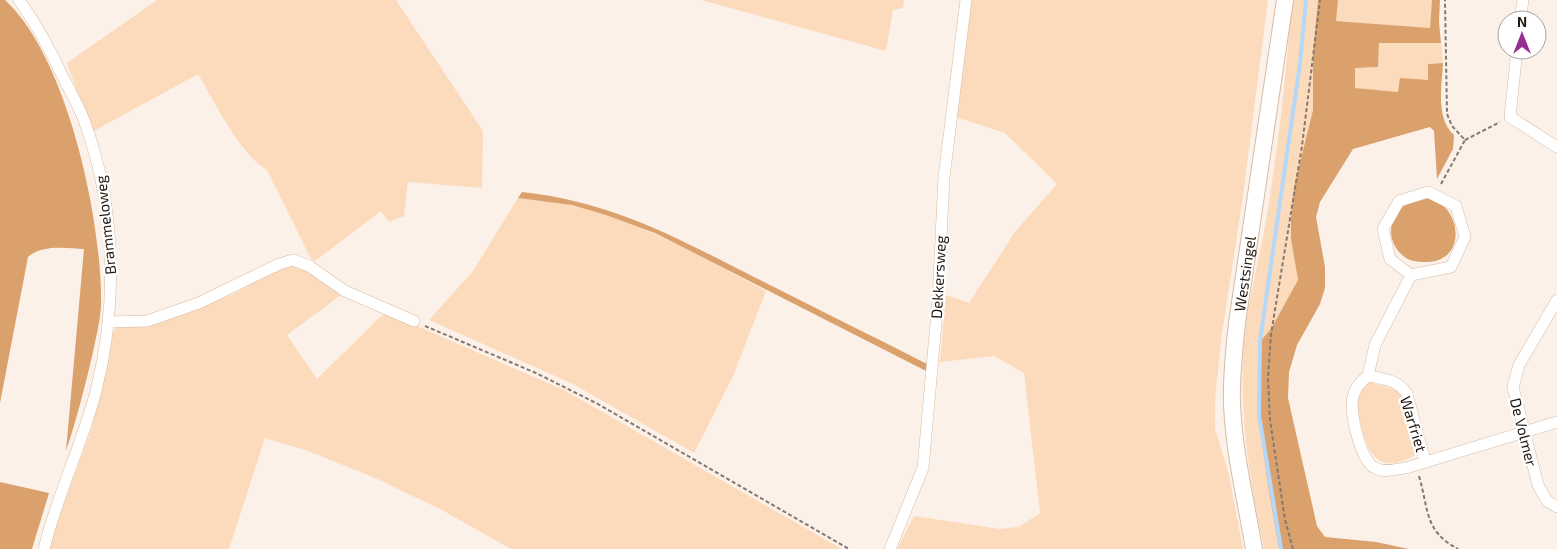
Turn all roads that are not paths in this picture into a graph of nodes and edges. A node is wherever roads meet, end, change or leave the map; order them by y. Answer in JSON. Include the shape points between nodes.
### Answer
{"nodes":[{"id":1,"x":19,"y":0,"type":"edge"},
{"id":2,"x":966,"y":0,"type":"edge"},
{"id":3,"x":1285,"y":0,"type":"edge"},
{"id":4,"x":1516,"y":60,"type":"edge"},
{"id":5,"x":1557,"y":147,"type":"edge"},
{"id":6,"x":1411,"y":275,"type":"junction"},
{"id":7,"x":1557,"y":300,"type":"edge"},
{"id":8,"x":414,"y":321,"type":"road end"},
{"id":9,"x":109,"y":322,"type":"junction"},
{"id":10,"x":1368,"y":376,"type":"junction"},
{"id":11,"x":1557,"y":422,"type":"edge"},
{"id":12,"x":1523,"y":432,"type":"junction"},
{"id":13,"x":1420,"y":463,"type":"junction"},
{"id":14,"x":1557,"y":508,"type":"edge"},
{"id":15,"x":44,"y":549,"type":"edge"},
{"id":16,"x":890,"y":549,"type":"edge"},
{"id":17,"x":1254,"y":549,"type":"edge"}],
"edges":[{"from":1,"to":9,"type":"street","name":"Brammeloweg","via":[[36,22],[65,80],[85,122],[97,161],[110,248]]},
{"from":2,"to":16,"type":"street","name":"Dekkersweg","via":[[944,177],[938,301],[923,468]]},
{"from":3,"to":17,"type":"main road","name":"Westsingel","via":[[1232,372],[1237,452]]},
{"from":4,"to":5,"type":"street","via":[[1510,117]]},
{"from":6,"to":6,"type":"street","via":[[1390,259],[1383,229],[1400,201],[1428,192],[1456,206],[1465,237],[1451,267]]},
{"from":6,"to":10,"type":"street","name":"Warfriet","via":[[1375,345]]},
{"from":7,"to":12,"type":"street","name":"De Volmer","via":[[1519,365],[1513,387]]},
{"from":8,"to":9,"type":"street","via":[[345,292],[308,266],[293,260],[199,303],[147,320]]},
{"from":9,"to":15,"type":"street","name":"Brammeloweg","via":[[95,394]]},
{"from":10,"to":13,"type":"street","name":"Warfriet","via":[[1391,380],[1402,386],[1407,394]]},
{"from":10,"to":13,"type":"street","name":"Warfriet","via":[[1360,382],[1352,398],[1352,414],[1364,459],[1374,468],[1386,471]]},
{"from":11,"to":12,"type":"street"},
{"from":12,"to":13,"type":"street"},
{"from":12,"to":14,"type":"street","name":"De Volmer","via":[[1538,485],[1547,501]]}]}
